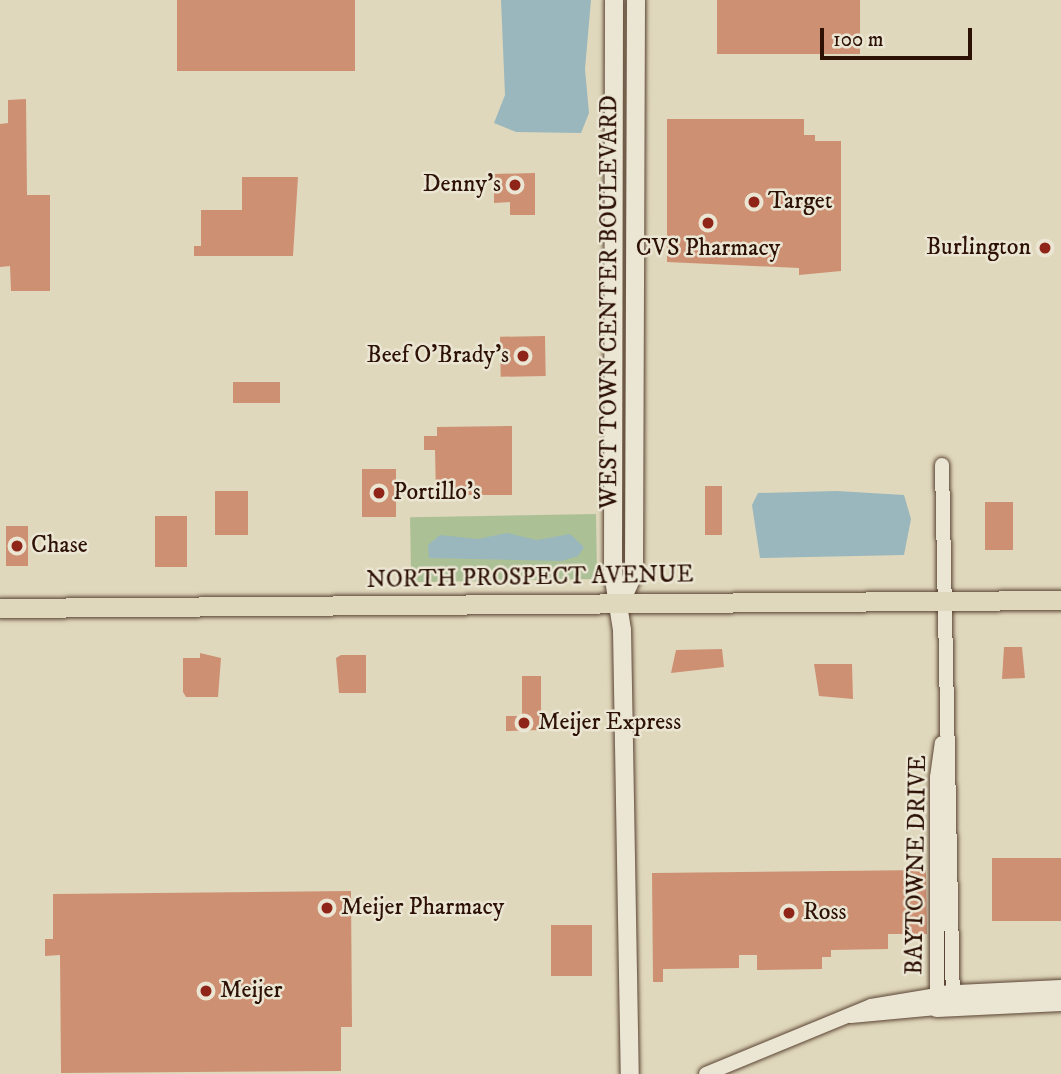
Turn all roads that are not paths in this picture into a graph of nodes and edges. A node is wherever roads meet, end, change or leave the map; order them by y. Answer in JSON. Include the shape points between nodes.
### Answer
{"nodes":[{"id":1,"x":614,"y":0,"type":"edge"},
{"id":2,"x":636,"y":0,"type":"edge"},
{"id":3,"x":943,"y":465,"type":"dead end"},
{"id":4,"x":943,"y":598,"type":"junction"},
{"id":5,"x":1061,"y":600,"type":"edge"},
{"id":6,"x":621,"y":601,"type":"junction"},
{"id":7,"x":0,"y":608,"type":"edge"},
{"id":8,"x":1061,"y":989,"type":"edge"},
{"id":9,"x":945,"y":1001,"type":"junction"},
{"id":10,"x":1061,"y":1002,"type":"edge"},
{"id":11,"x":630,"y":1074,"type":"edge"},
{"id":12,"x":706,"y":1074,"type":"edge"}],
"edges":[{"from":1,"to":6,"type":"main road","name":"WEST TOWN CENTER BOULEVARD","via":[[613,573]]},
{"from":2,"to":6,"type":"main road","name":"WEST TOWN CENTER BOULEVARD","via":[[634,573]]},
{"from":3,"to":4,"type":"street","name":"BAYTOWNE DRIVE"},
{"from":4,"to":5,"type":"main road","name":"NORTH PROSPECT AVENUE"},
{"from":4,"to":6,"type":"main road","name":"NORTH PROSPECT AVENUE"},
{"from":4,"to":9,"type":"street","name":"BAYTOWNE DRIVE","via":[[944,724],[951,777]]},
{"from":6,"to":7,"type":"main road","name":"NORTH PROSPECT AVENUE"},
{"from":6,"to":11,"type":"main road","name":"WEST TOWN CENTER BOULEVARD"},
{"from":8,"to":9,"type":"main road"},
{"from":9,"to":10,"type":"main road"},
{"from":9,"to":12,"type":"street","via":[[850,1016]]}]}
